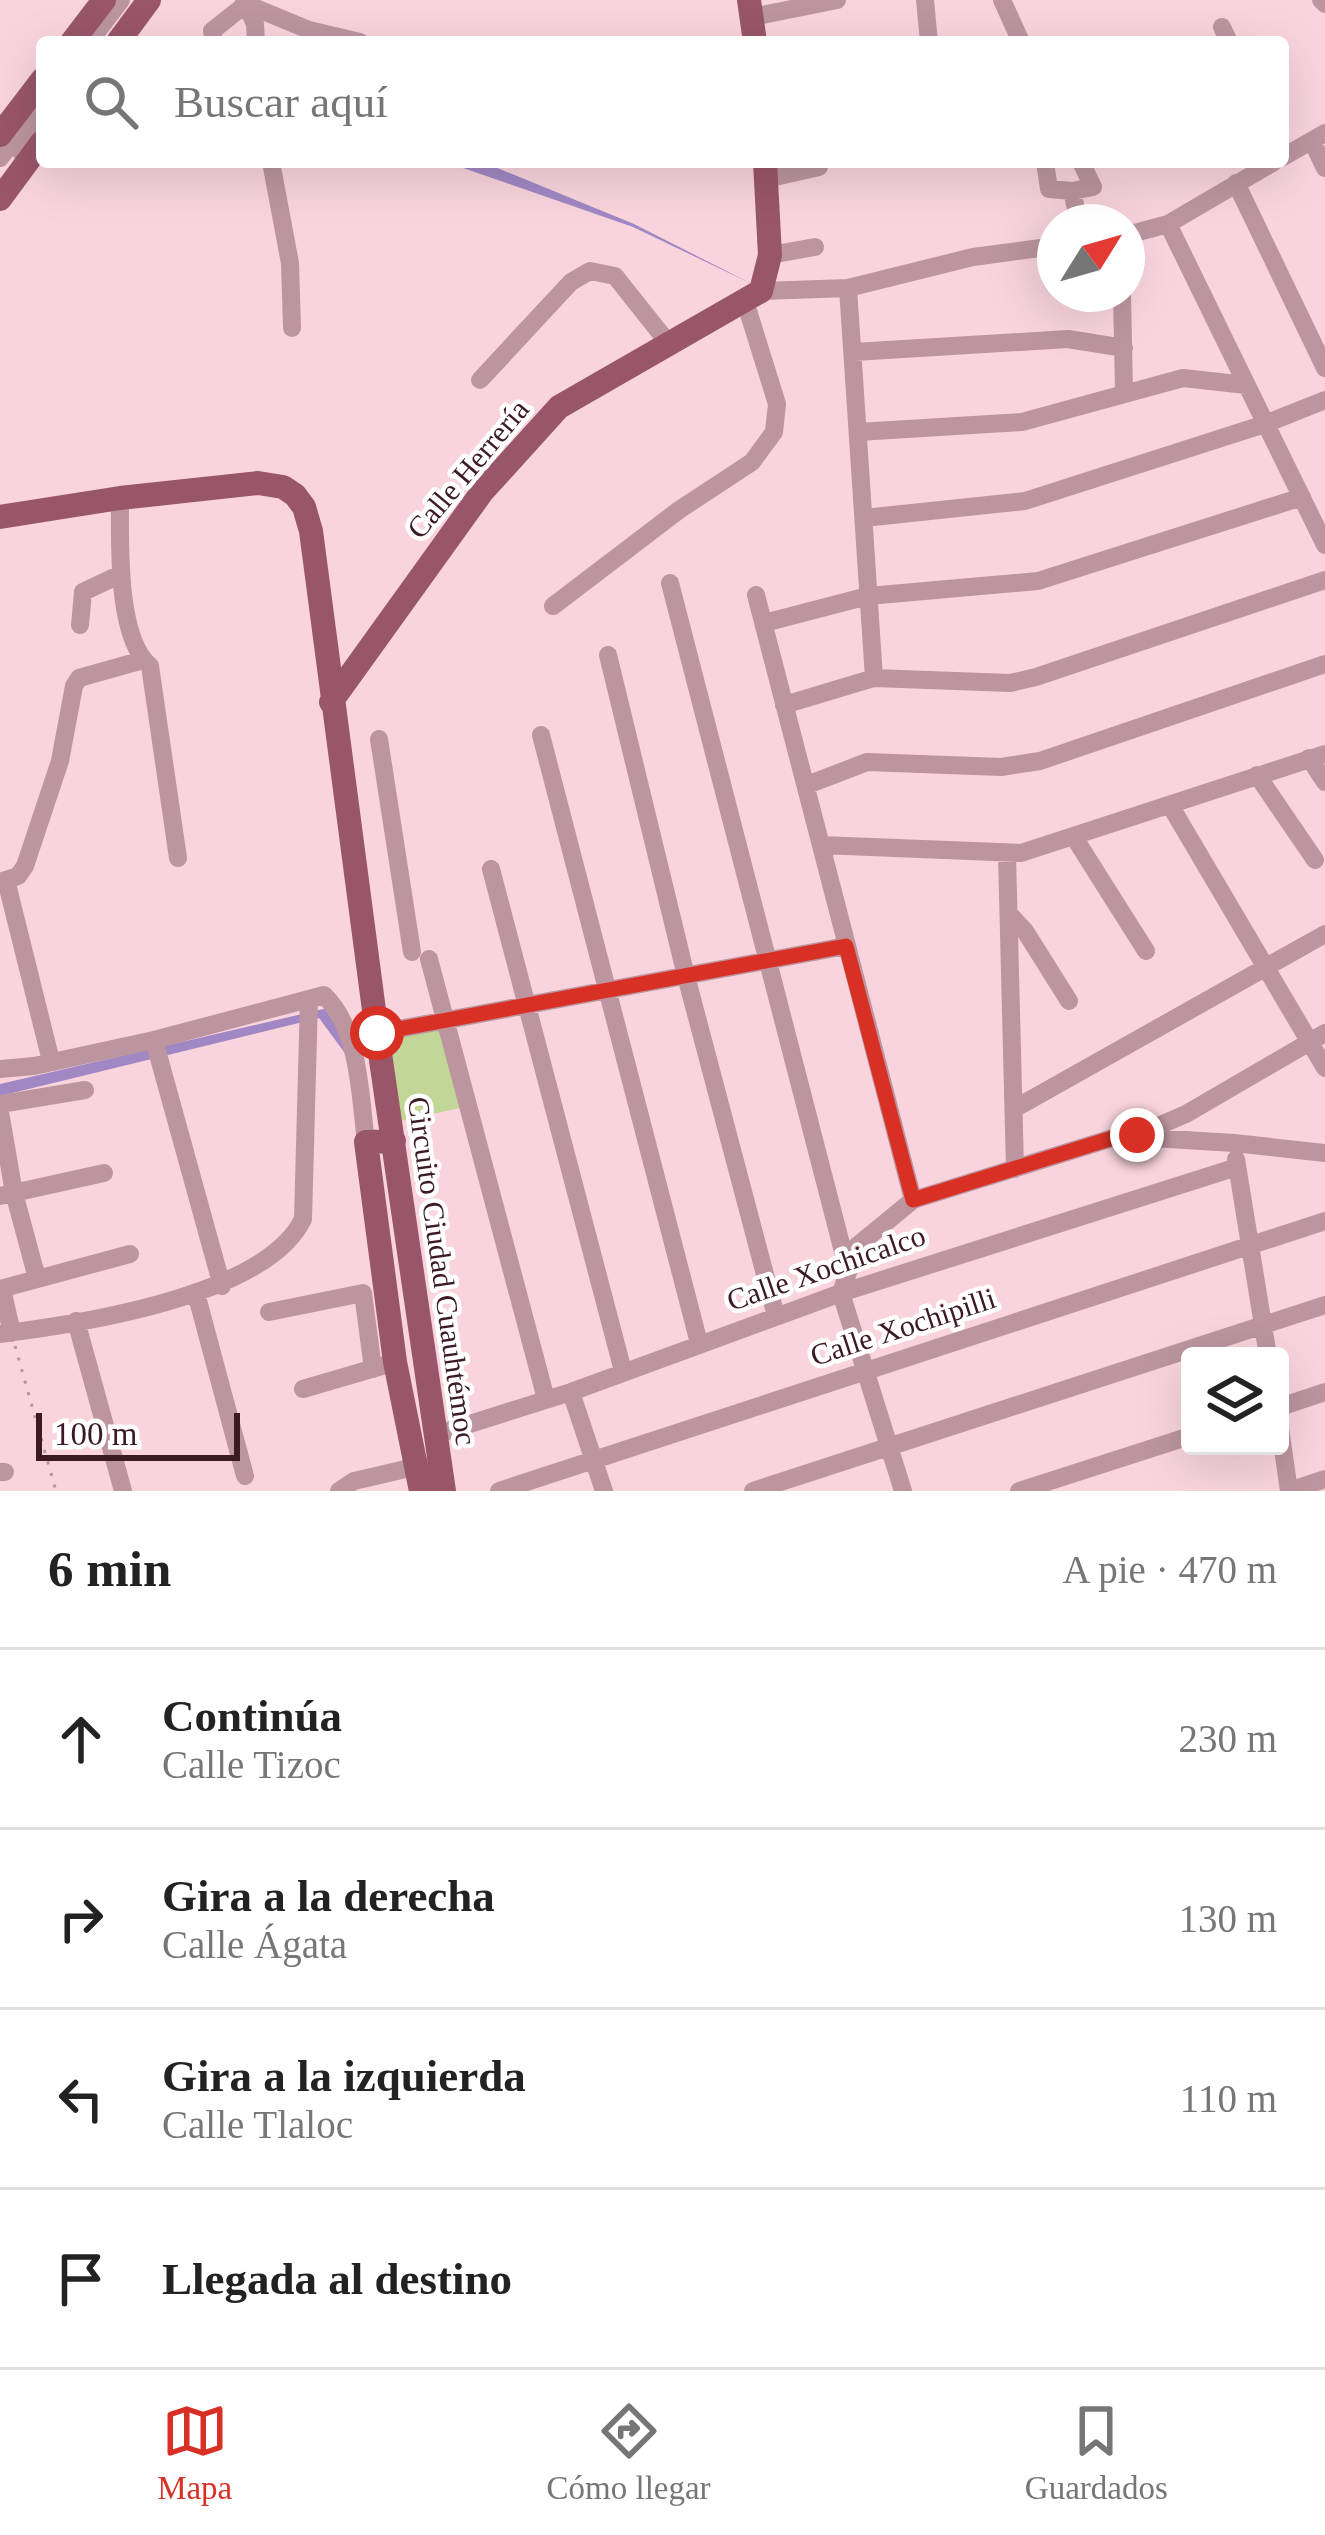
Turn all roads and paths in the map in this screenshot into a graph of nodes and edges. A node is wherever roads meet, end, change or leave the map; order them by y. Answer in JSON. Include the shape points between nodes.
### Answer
{"nodes":[{"id":1,"x":104,"y":0,"type":"edge"},
{"id":2,"x":121,"y":0,"type":"edge"},
{"id":3,"x":136,"y":0,"type":"edge"},
{"id":4,"x":149,"y":0,"type":"edge"},
{"id":5,"x":837,"y":0,"type":"edge"},
{"id":6,"x":925,"y":0,"type":"edge"},
{"id":7,"x":1002,"y":0,"type":"edge"},
{"id":8,"x":245,"y":2,"type":"edge"},
{"id":9,"x":752,"y":20,"type":"edge"},
{"id":10,"x":77,"y":36,"type":"edge"},
{"id":11,"x":94,"y":36,"type":"edge"},
{"id":12,"x":109,"y":36,"type":"edge"},
{"id":13,"x":122,"y":36,"type":"edge"},
{"id":14,"x":213,"y":36,"type":"edge"},
{"id":15,"x":256,"y":36,"type":"edge"},
{"id":16,"x":334,"y":36,"type":"edge"},
{"id":17,"x":928,"y":36,"type":"edge"},
{"id":18,"x":1018,"y":36,"type":"edge"},
{"id":19,"x":36,"y":88,"type":"edge"},
{"id":20,"x":36,"y":111,"type":"edge"},
{"id":21,"x":36,"y":132,"type":"edge"},
{"id":22,"x":0,"y":135,"type":"edge"},
{"id":23,"x":1318,"y":137,"type":"edge"},
{"id":24,"x":36,"y":150,"type":"edge"},
{"id":25,"x":1289,"y":152,"type":"edge"},
{"id":26,"x":0,"y":158,"type":"edge"},
{"id":27,"x":272,"y":168,"type":"edge"},
{"id":28,"x":801,"y":168,"type":"edge"},
{"id":29,"x":1046,"y":168,"type":"edge"},
{"id":30,"x":1085,"y":168,"type":"edge"},
{"id":31,"x":1262,"y":168,"type":"edge"},
{"id":32,"x":1325,"y":168,"type":"edge"},
{"id":33,"x":765,"y":170,"type":"edge"},
{"id":34,"x":0,"y":180,"type":"edge"},
{"id":35,"x":1236,"y":183,"type":"junction"},
{"id":36,"x":1072,"y":191,"type":"junction"},
{"id":37,"x":0,"y":199,"type":"edge"},
{"id":38,"x":1075,"y":204,"type":"edge"},
{"id":39,"x":1168,"y":224,"type":"junction"},
{"id":40,"x":1145,"y":230,"type":"edge"},
{"id":41,"x":815,"y":247,"type":"dead end"},
{"id":42,"x":1037,"y":248,"type":"edge"},
{"id":43,"x":770,"y":255,"type":"junction"},
{"id":44,"x":848,"y":288,"type":"junction"},
{"id":45,"x":753,"y":296,"type":"junction"},
{"id":46,"x":1123,"y":312,"type":"edge"},
{"id":47,"x":292,"y":328,"type":"dead end"},
{"id":48,"x":669,"y":344,"type":"junction"},
{"id":49,"x":1124,"y":348,"type":"junction"},
{"id":50,"x":854,"y":352,"type":"junction"},
{"id":51,"x":1325,"y":368,"type":"edge"},
{"id":52,"x":480,"y":380,"type":"dead end"},
{"id":53,"x":1246,"y":385,"type":"junction"},
{"id":54,"x":1124,"y":392,"type":"junction"},
{"id":55,"x":1325,"y":400,"type":"edge"},
{"id":56,"x":1265,"y":424,"type":"junction"},
{"id":57,"x":858,"y":432,"type":"junction"},
{"id":58,"x":1302,"y":497,"type":"junction"},
{"id":59,"x":120,"y":498,"type":"junction"},
{"id":60,"x":0,"y":518,"type":"edge"},
{"id":61,"x":864,"y":518,"type":"junction"},
{"id":62,"x":1325,"y":545,"type":"edge"},
{"id":63,"x":121,"y":574,"type":"junction"},
{"id":64,"x":1325,"y":580,"type":"edge"},
{"id":65,"x":670,"y":583,"type":"dead end"},
{"id":66,"x":756,"y":595,"type":"dead end"},
{"id":67,"x":868,"y":596,"type":"junction"},
{"id":68,"x":554,"y":605,"type":"dead end"},
{"id":69,"x":764,"y":623,"type":"junction"},
{"id":70,"x":80,"y":626,"type":"dead end"},
{"id":71,"x":608,"y":655,"type":"dead end"},
{"id":72,"x":142,"y":660,"type":"junction"},
{"id":73,"x":1325,"y":664,"type":"edge"},
{"id":74,"x":874,"y":678,"type":"junction"},
{"id":75,"x":332,"y":702,"type":"junction"},
{"id":76,"x":784,"y":705,"type":"junction"},
{"id":77,"x":541,"y":735,"type":"dead end"},
{"id":78,"x":379,"y":739,"type":"dead end"},
{"id":79,"x":1317,"y":756,"type":"edge"},
{"id":80,"x":1257,"y":775,"type":"junction"},
{"id":81,"x":1325,"y":782,"type":"edge"},
{"id":82,"x":806,"y":785,"type":"junction"},
{"id":83,"x":1170,"y":805,"type":"junction"},
{"id":84,"x":1074,"y":837,"type":"junction"},
{"id":85,"x":393,"y":841,"type":"junction"},
{"id":86,"x":821,"y":845,"type":"junction"},
{"id":87,"x":351,"y":846,"type":"junction"},
{"id":88,"x":1006,"y":855,"type":"junction"},
{"id":89,"x":178,"y":858,"type":"dead end"},
{"id":90,"x":1315,"y":860,"type":"dead end"},
{"id":91,"x":491,"y":869,"type":"dead end"},
{"id":92,"x":3,"y":881,"type":"edge"},
{"id":93,"x":1009,"y":914,"type":"junction"},
{"id":94,"x":1325,"y":934,"type":"edge"},
{"id":95,"x":846,"y":946,"type":"junction"},
{"id":96,"x":1146,"y":951,"type":"dead end"},
{"id":97,"x":765,"y":961,"type":"junction"},
{"id":98,"x":1266,"y":967,"type":"junction"},
{"id":99,"x":686,"y":976,"type":"junction"},
{"id":100,"x":605,"y":993,"type":"junction"},
{"id":101,"x":1069,"y":1000,"type":"dead end"},
{"id":102,"x":312,"y":1007,"type":"junction"},
{"id":103,"x":525,"y":1008,"type":"junction"},
{"id":104,"x":444,"y":1023,"type":"junction"},
{"id":105,"x":377,"y":1033,"type":"junction"},
{"id":106,"x":1317,"y":1038,"type":"edge"},
{"id":107,"x":157,"y":1049,"type":"junction"},
{"id":108,"x":51,"y":1061,"type":"junction"},
{"id":109,"x":1325,"y":1068,"type":"edge"},
{"id":110,"x":0,"y":1069,"type":"edge"},
{"id":111,"x":85,"y":1090,"type":"dead end"},
{"id":112,"x":0,"y":1108,"type":"edge"},
{"id":113,"x":1014,"y":1108,"type":"junction"},
{"id":114,"x":1186,"y":1114,"type":"junction"},
{"id":115,"x":1137,"y":1135,"type":"junction"},
{"id":116,"x":1325,"y":1140,"type":"edge"},
{"id":117,"x":394,"y":1141,"type":"junction"},
{"id":118,"x":366,"y":1142,"type":"junction"},
{"id":119,"x":1190,"y":1143,"type":"junction"},
{"id":120,"x":1234,"y":1143,"type":"junction"},
{"id":121,"x":1316,"y":1152,"type":"edge"},
{"id":122,"x":1237,"y":1167,"type":"junction"},
{"id":123,"x":1015,"y":1169,"type":"junction"},
{"id":124,"x":104,"y":1173,"type":"dead end"},
{"id":125,"x":7,"y":1194,"type":"edge"},
{"id":126,"x":913,"y":1200,"type":"junction"},
{"id":127,"x":1325,"y":1220,"type":"edge"},
{"id":128,"x":1250,"y":1246,"type":"junction"},
{"id":129,"x":130,"y":1254,"type":"dead end"},
{"id":130,"x":847,"y":1268,"type":"junction"},
{"id":131,"x":37,"y":1278,"type":"junction"},
{"id":132,"x":222,"y":1286,"type":"junction"},
{"id":133,"x":1,"y":1289,"type":"edge"},
{"id":134,"x":196,"y":1293,"type":"junction"},
{"id":135,"x":841,"y":1293,"type":"junction"},
{"id":136,"x":1325,"y":1305,"type":"edge"},
{"id":137,"x":269,"y":1312,"type":"dead end"},
{"id":138,"x":776,"y":1316,"type":"junction"},
{"id":139,"x":76,"y":1321,"type":"junction"},
{"id":140,"x":1263,"y":1326,"type":"junction"},
{"id":141,"x":6,"y":1333,"type":"edge"},
{"id":142,"x":699,"y":1343,"type":"junction"},
{"id":143,"x":1266,"y":1347,"type":"edge"},
{"id":144,"x":384,"y":1365,"type":"junction"},
{"id":145,"x":623,"y":1370,"type":"junction"},
{"id":146,"x":862,"y":1372,"type":"junction"},
{"id":147,"x":303,"y":1389,"type":"dead end"},
{"id":148,"x":571,"y":1392,"type":"junction"},
{"id":149,"x":1325,"y":1392,"type":"edge"},
{"id":150,"x":546,"y":1399,"type":"junction"},
{"id":151,"x":1289,"y":1404,"type":"edge"},
{"id":152,"x":438,"y":1434,"type":"junction"},
{"id":153,"x":1181,"y":1439,"type":"edge"},
{"id":154,"x":887,"y":1446,"type":"junction"},
{"id":155,"x":1284,"y":1455,"type":"edge"},
{"id":156,"x":593,"y":1459,"type":"junction"},
{"id":157,"x":426,"y":1473,"type":"edge"},
{"id":158,"x":245,"y":1476,"type":"dead end"},
{"id":159,"x":1325,"y":1479,"type":"edge"},
{"id":160,"x":350,"y":1488,"type":"edge"},
{"id":161,"x":56,"y":1491,"type":"edge"},
{"id":162,"x":123,"y":1491,"type":"edge"},
{"id":163,"x":444,"y":1491,"type":"edge"},
{"id":164,"x":499,"y":1491,"type":"edge"},
{"id":165,"x":604,"y":1491,"type":"edge"},
{"id":166,"x":753,"y":1491,"type":"edge"},
{"id":167,"x":903,"y":1491,"type":"edge"},
{"id":168,"x":1019,"y":1491,"type":"edge"},
{"id":169,"x":1289,"y":1491,"type":"edge"}],
"edges":[{"from":1,"to":10,"type":"main road"},
{"from":2,"to":11,"type":"street"},
{"from":3,"to":12,"type":"street"},
{"from":4,"to":13,"type":"main road"},
{"from":5,"to":9,"type":"street"},
{"from":6,"to":17,"type":"street"},
{"from":7,"to":18,"type":"street"},
{"from":8,"to":14,"type":"street"},
{"from":8,"to":15,"type":"street"},
{"from":8,"to":16,"type":"street"},
{"from":19,"to":22,"type":"main road"},
{"from":20,"to":26,"type":"street"},
{"from":21,"to":34,"type":"street"},
{"from":23,"to":25,"type":"street"},
{"from":23,"to":32,"type":"street"},
{"from":24,"to":37,"type":"main road"},
{"from":27,"to":47,"type":"street","via":[[290,263]]},
{"from":28,"to":33,"type":"street"},
{"from":29,"to":36,"type":"street","via":[[1049,189]]},
{"from":30,"to":36,"type":"street","via":[[1093,187]]},
{"from":31,"to":35,"type":"street"},
{"from":33,"to":43,"type":"main road"},
{"from":35,"to":39,"type":"street"},
{"from":35,"to":51,"type":"street"},
{"from":36,"to":38,"type":"street"},
{"from":39,"to":40,"type":"street"},
{"from":39,"to":53,"type":"street"},
{"from":41,"to":43,"type":"street"},
{"from":42,"to":44,"type":"street"},
{"from":43,"to":45,"type":"main road"},
{"from":44,"to":45,"type":"street"},
{"from":44,"to":50,"type":"street"},
{"from":45,"to":48,"type":"main road","name":"Calle Herrería"},
{"from":45,"to":68,"type":"street","via":[[777,404],[774,432],[752,461]]},
{"from":46,"to":49,"type":"street"},
{"from":48,"to":52,"type":"street","via":[[615,276],[590,271]]},
{"from":48,"to":75,"type":"main road","name":"Calle Herrería","via":[[559,407],[482,492]]},
{"from":49,"to":50,"type":"street","via":[[1068,339]]},
{"from":49,"to":54,"type":"street"},
{"from":50,"to":57,"type":"street"},
{"from":53,"to":54,"type":"street","via":[[1191,377]]},
{"from":53,"to":56,"type":"street"},
{"from":54,"to":57,"type":"street","via":[[1022,422]]},
{"from":55,"to":56,"type":"street"},
{"from":56,"to":58,"type":"street"},
{"from":56,"to":61,"type":"street","via":[[1024,500]]},
{"from":57,"to":61,"type":"street"},
{"from":58,"to":62,"type":"street"},
{"from":58,"to":67,"type":"street","via":[[1038,581]]},
{"from":59,"to":60,"type":"main road","name":"Circuito Ciudad Cuauhtémoc"},
{"from":59,"to":63,"type":"street"},
{"from":59,"to":75,"type":"main road","name":"Circuito Ciudad Cuauhtémoc","via":[[258,483],[295,495],[311,531]]},
{"from":61,"to":67,"type":"street"},
{"from":63,"to":70,"type":"street","via":[[83,592]]},
{"from":63,"to":72,"type":"street"},
{"from":64,"to":74,"type":"street","via":[[1023,680]]},
{"from":65,"to":97,"type":"street"},
{"from":66,"to":69,"type":"street"},
{"from":67,"to":69,"type":"street"},
{"from":67,"to":74,"type":"street"},
{"from":69,"to":76,"type":"street"},
{"from":71,"to":99,"type":"street"},
{"from":72,"to":89,"type":"street","via":[[150,666]]},
{"from":72,"to":92,"type":"street","via":[[79,677],[25,866]]},
{"from":73,"to":82,"type":"street","via":[[1040,761],[867,762]]},
{"from":74,"to":76,"type":"street"},
{"from":75,"to":87,"type":"main road","name":"Circuito Ciudad Cuauhtémoc"},
{"from":76,"to":82,"type":"street"},
{"from":77,"to":100,"type":"street"},
{"from":78,"to":85,"type":"street"},
{"from":79,"to":80,"type":"street"},
{"from":79,"to":81,"type":"street"},
{"from":80,"to":83,"type":"street"},
{"from":80,"to":90,"type":"street"},
{"from":82,"to":86,"type":"street"},
{"from":83,"to":84,"type":"street"},
{"from":83,"to":98,"type":"street"},
{"from":84,"to":88,"type":"street"},
{"from":84,"to":96,"type":"street"},
{"from":85,"to":87,"type":"street"},
{"from":85,"to":104,"type":"street"},
{"from":86,"to":88,"type":"street"},
{"from":86,"to":95,"type":"street"},
{"from":87,"to":105,"type":"main road","name":"Circuito Ciudad Cuauhtémoc"},
{"from":88,"to":93,"type":"street"},
{"from":91,"to":103,"type":"street"},
{"from":92,"to":108,"type":"street"},
{"from":93,"to":101,"type":"street"},
{"from":93,"to":113,"type":"street"},
{"from":94,"to":98,"type":"street"},
{"from":95,"to":97,"type":"street"},
{"from":95,"to":126,"type":"street"},
{"from":97,"to":99,"type":"street"},
{"from":97,"to":130,"type":"street"},
{"from":98,"to":106,"type":"street"},
{"from":98,"to":113,"type":"street"},
{"from":99,"to":100,"type":"street"},
{"from":99,"to":138,"type":"street"},
{"from":100,"to":103,"type":"street"},
{"from":100,"to":142,"type":"street"},
{"from":102,"to":107,"type":"street"},
{"from":102,"to":118,"type":"street","via":[[333,1004],[353,1051]]},
{"from":102,"to":132,"type":"street","via":[[303,1219],[257,1266]]},
{"from":103,"to":104,"type":"street"},
{"from":103,"to":145,"type":"street"},
{"from":104,"to":105,"type":"street"},
{"from":104,"to":150,"type":"street"},
{"from":105,"to":117,"type":"main road","name":"Circuito Ciudad Cuauhtémoc"},
{"from":106,"to":109,"type":"street"},
{"from":106,"to":114,"type":"street"},
{"from":107,"to":108,"type":"street"},
{"from":107,"to":132,"type":"street"},
{"from":108,"to":110,"type":"street"},
{"from":111,"to":112,"type":"street"},
{"from":112,"to":125,"type":"street"},
{"from":113,"to":123,"type":"street"},
{"from":114,"to":115,"type":"street"},
{"from":114,"to":119,"type":"street"},
{"from":115,"to":119,"type":"street"},
{"from":115,"to":123,"type":"street"},
{"from":116,"to":121,"type":"street"},
{"from":117,"to":118,"type":"main road"},
{"from":117,"to":152,"type":"main road","name":"Circuito Ciudad Cuauhtémoc"},
{"from":118,"to":144,"type":"main road"},
{"from":119,"to":120,"type":"street"},
{"from":120,"to":121,"type":"street"},
{"from":120,"to":122,"type":"street"},
{"from":122,"to":128,"type":"street"},
{"from":122,"to":135,"type":"street","name":"Calle Xochicalco"},
{"from":123,"to":126,"type":"street"},
{"from":124,"to":125,"type":"street"},
{"from":125,"to":131,"type":"street"},
{"from":126,"to":130,"type":"street","via":[[857,1246]]},
{"from":127,"to":128,"type":"street","name":"Calle Xochipilli"},
{"from":128,"to":140,"type":"street"},
{"from":128,"to":146,"type":"street","name":"Calle Xochipilli"},
{"from":129,"to":131,"type":"street"},
{"from":130,"to":135,"type":"street"},
{"from":131,"to":133,"type":"street"},
{"from":132,"to":134,"type":"street"},
{"from":133,"to":141,"type":"street"},
{"from":134,"to":139,"type":"street"},
{"from":134,"to":158,"type":"street"},
{"from":135,"to":138,"type":"street","name":"Calle Xochicalco"},
{"from":135,"to":146,"type":"street"},
{"from":136,"to":140,"type":"street"},
{"from":137,"to":144,"type":"street","via":[[363,1293]]},
{"from":138,"to":142,"type":"street","name":"Calle Xochicalco"},
{"from":139,"to":141,"type":"street"},
{"from":139,"to":162,"type":"street"},
{"from":140,"to":143,"type":"street"},
{"from":140,"to":154,"type":"street"},
{"from":141,"to":161,"type":"path"},
{"from":142,"to":145,"type":"street","name":"Calle Xochicalco"},
{"from":144,"to":147,"type":"street"},
{"from":144,"to":157,"type":"main road"},
{"from":145,"to":148,"type":"street","name":"Calle Xochicalco"},
{"from":146,"to":154,"type":"street"},
{"from":146,"to":156,"type":"street","name":"Calle Xochipilli"},
{"from":148,"to":150,"type":"street","name":"Calle Xochicalco"},
{"from":148,"to":156,"type":"street"},
{"from":149,"to":151,"type":"street"},
{"from":150,"to":152,"type":"street","name":"Calle Xochicalco"},
{"from":152,"to":157,"type":"main road","name":"Circuito Ciudad Cuauhtémoc"},
{"from":153,"to":168,"type":"street"},
{"from":154,"to":166,"type":"street"},
{"from":154,"to":167,"type":"street"},
{"from":155,"to":169,"type":"street"},
{"from":156,"to":164,"type":"street","name":"Calle Xochipilli"},
{"from":156,"to":165,"type":"street"},
{"from":157,"to":160,"type":"street"},
{"from":157,"to":163,"type":"main road","name":"Circuito Ciudad Cuauhtémoc"},
{"from":159,"to":169,"type":"street"}]}
